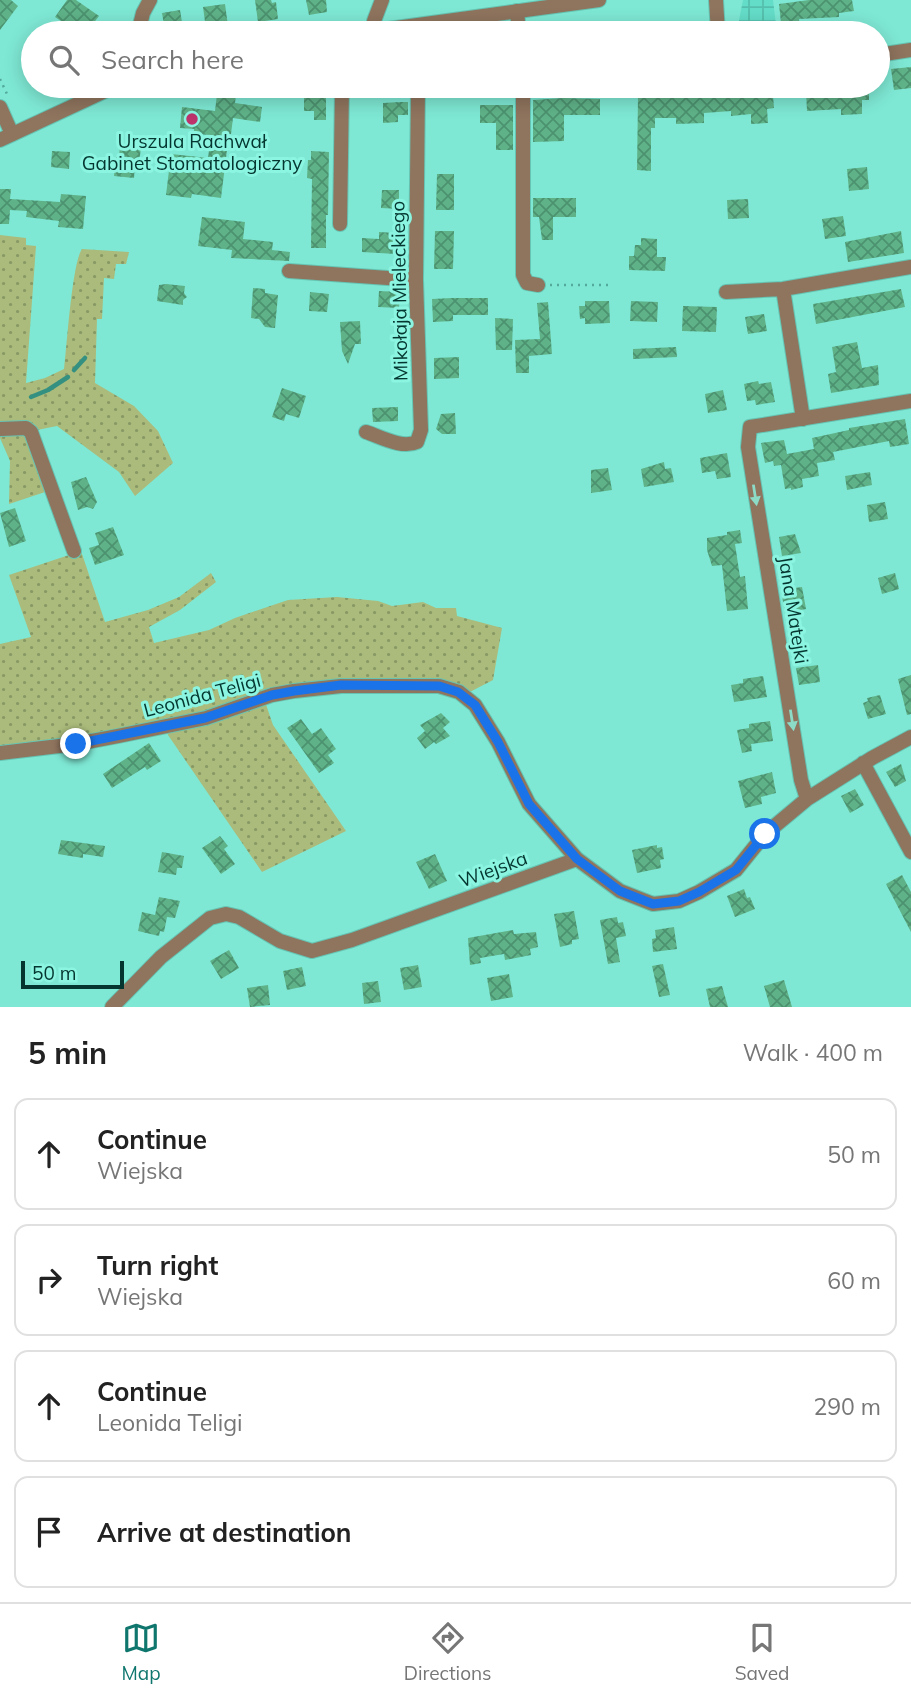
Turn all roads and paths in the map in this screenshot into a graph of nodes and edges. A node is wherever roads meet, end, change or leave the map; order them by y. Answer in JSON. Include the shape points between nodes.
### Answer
{"nodes":[{"id":1,"x":150,"y":0,"type":"edge"},
{"id":2,"x":382,"y":0,"type":"edge"},
{"id":3,"x":599,"y":0,"type":"edge"},
{"id":4,"x":716,"y":0,"type":"edge"},
{"id":5,"x":517,"y":12,"type":"junction"},
{"id":6,"x":141,"y":21,"type":"edge"},
{"id":7,"x":374,"y":21,"type":"edge"},
{"id":8,"x":462,"y":21,"type":"edge"},
{"id":9,"x":518,"y":21,"type":"edge"},
{"id":10,"x":717,"y":21,"type":"edge"},
{"id":11,"x":911,"y":50,"type":"edge"},
{"id":12,"x":890,"y":53,"type":"edge"},
{"id":13,"x":0,"y":79,"type":"edge"},
{"id":14,"x":90,"y":98,"type":"edge"},
{"id":15,"x":342,"y":98,"type":"edge"},
{"id":16,"x":418,"y":98,"type":"edge"},
{"id":17,"x":523,"y":98,"type":"edge"},
{"id":18,"x":5,"y":104,"type":"edge"},
{"id":19,"x":6,"y":137,"type":"edge"},
{"id":20,"x":340,"y":224,"type":"dead end"},
{"id":21,"x":911,"y":267,"type":"edge"},
{"id":22,"x":289,"y":271,"type":"dead end"},
{"id":23,"x":416,"y":280,"type":"junction"},
{"id":24,"x":538,"y":285,"type":"joint"},
{"id":25,"x":613,"y":285,"type":"dead end"},
{"id":26,"x":783,"y":289,"type":"junction"},
{"id":27,"x":726,"y":292,"type":"dead end"},
{"id":28,"x":911,"y":401,"type":"edge"},
{"id":29,"x":803,"y":419,"type":"junction"},
{"id":30,"x":0,"y":429,"type":"edge"},
{"id":31,"x":366,"y":432,"type":"dead end"},
{"id":32,"x":74,"y":551,"type":"dead end"},
{"id":33,"x":911,"y":737,"type":"edge"},
{"id":34,"x":0,"y":753,"type":"edge"},
{"id":35,"x":863,"y":763,"type":"junction"},
{"id":36,"x":807,"y":799,"type":"junction"},
{"id":37,"x":911,"y":852,"type":"edge"},
{"id":38,"x":577,"y":859,"type":"junction"},
{"id":39,"x":112,"y":1007,"type":"edge"}],
"edges":[{"from":1,"to":6,"type":"street"},
{"from":2,"to":7,"type":"street"},
{"from":3,"to":5,"type":"street"},
{"from":4,"to":10,"type":"street"},
{"from":5,"to":8,"type":"street"},
{"from":5,"to":9,"type":"street"},
{"from":11,"to":12,"type":"street"},
{"from":13,"to":18,"type":"path"},
{"from":14,"to":19,"type":"street"},
{"from":15,"to":20,"type":"street"},
{"from":16,"to":23,"type":"street","name":"Mikołaja Mieleckiego"},
{"from":17,"to":24,"type":"street","via":[[523,275],[527,283]]},
{"from":18,"to":19,"type":"street"},
{"from":21,"to":26,"type":"street"},
{"from":22,"to":23,"type":"street"},
{"from":23,"to":31,"type":"street","name":"Mikołaja Mieleckiego","via":[[421,430],[412,444]]},
{"from":24,"to":25,"type":"path"},
{"from":26,"to":27,"type":"street"},
{"from":26,"to":29,"type":"street"},
{"from":28,"to":29,"type":"street"},
{"from":29,"to":36,"type":"street","name":"Jana Matejki","one_way":true,"via":[[750,427],[748,447]]},
{"from":30,"to":32,"type":"street","via":[[31,432]]},
{"from":33,"to":35,"type":"street"},
{"from":34,"to":38,"type":"street","name":"Leonida Teligi","via":[[76,744],[205,718],[294,691],[341,685],[439,686],[458,692],[475,705],[529,804]]},
{"from":35,"to":36,"type":"street"},
{"from":35,"to":37,"type":"street"},
{"from":36,"to":38,"type":"street","via":[[765,834],[736,870],[679,901],[653,904],[620,891]]},
{"from":38,"to":39,"type":"street","name":"Wiejska","via":[[312,951],[280,941],[239,917],[210,918],[161,957]]}]}
